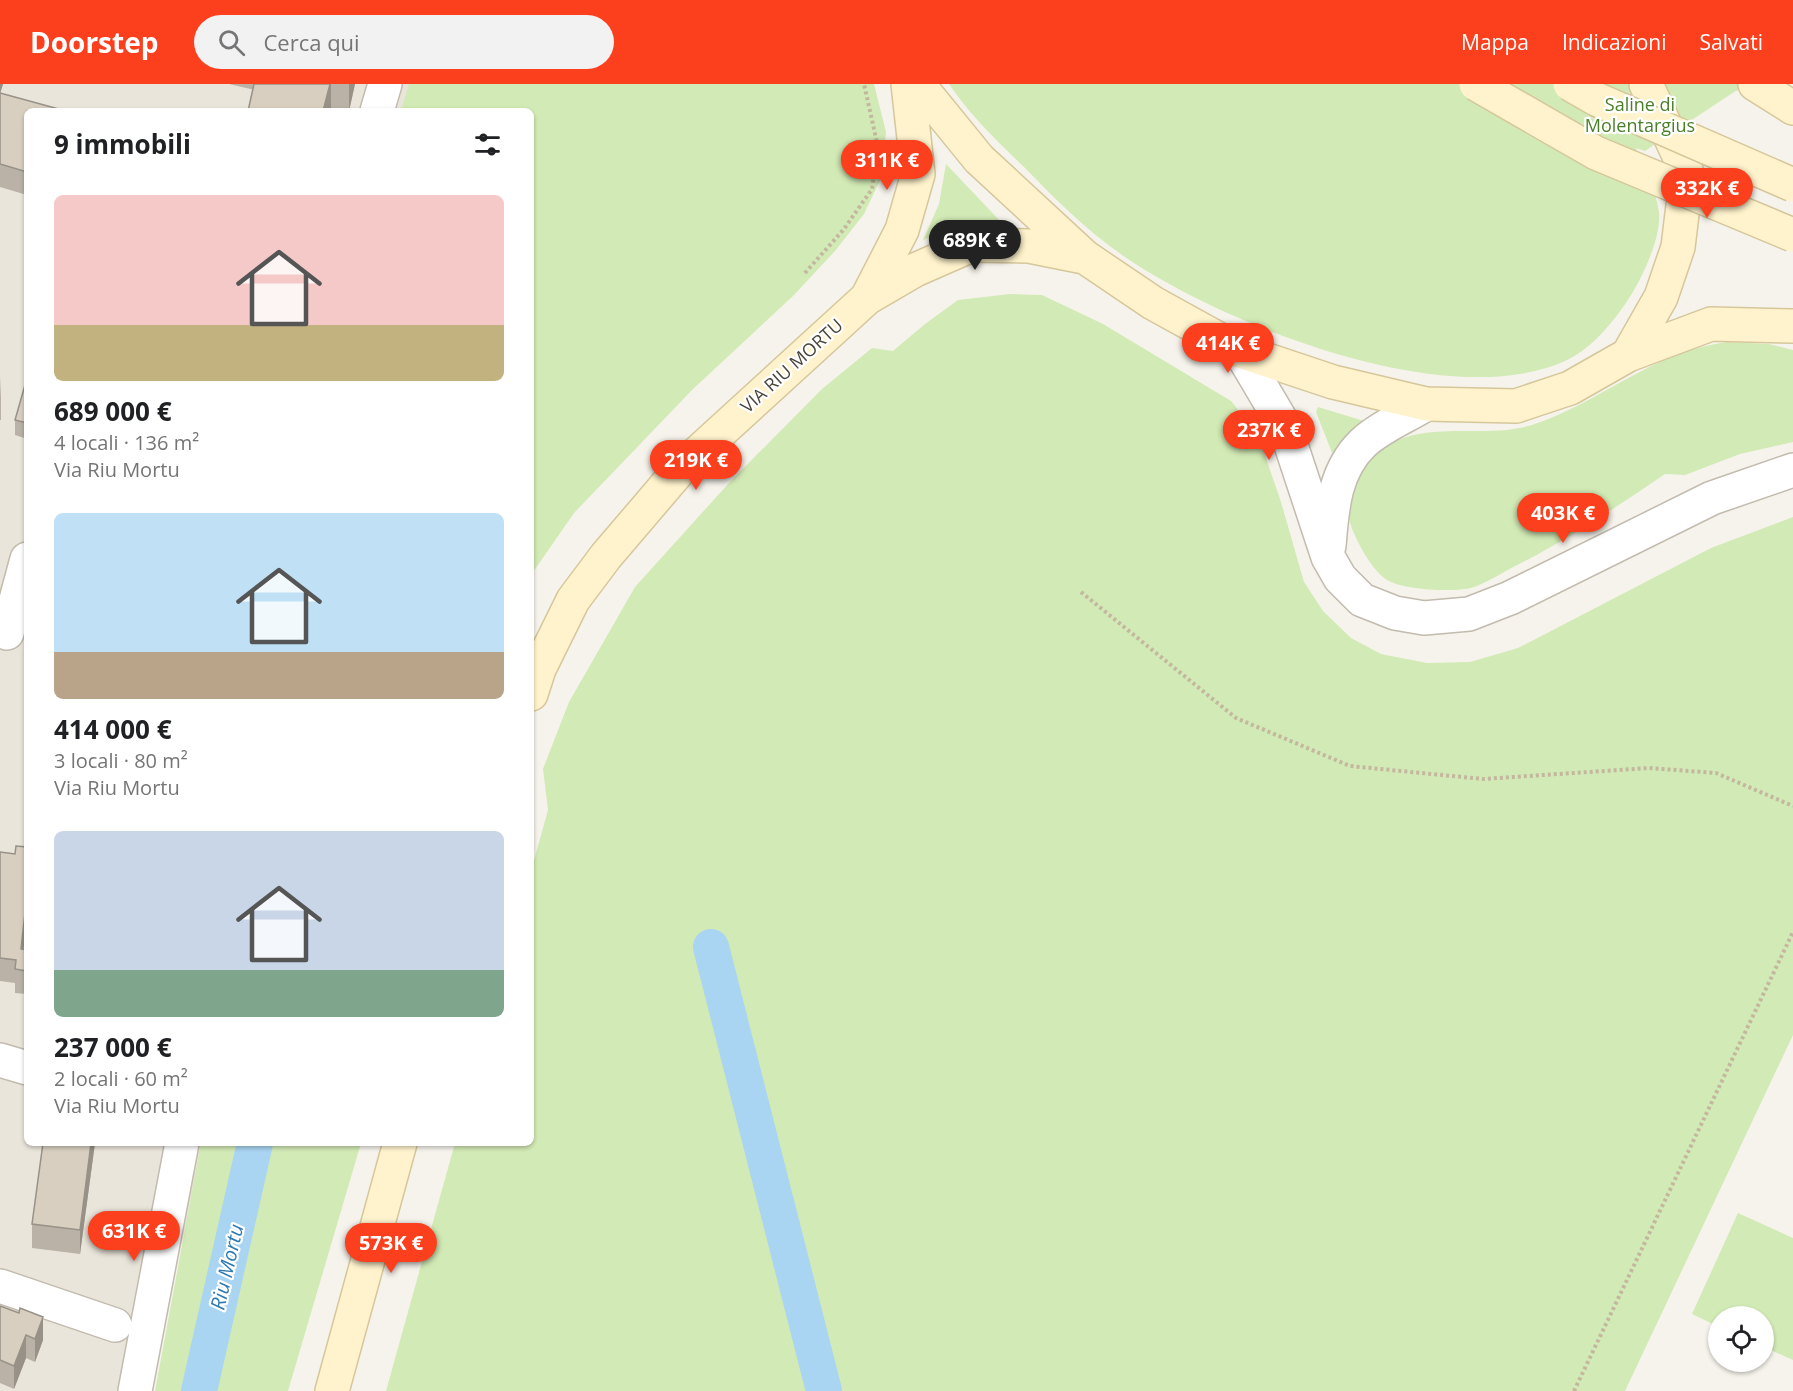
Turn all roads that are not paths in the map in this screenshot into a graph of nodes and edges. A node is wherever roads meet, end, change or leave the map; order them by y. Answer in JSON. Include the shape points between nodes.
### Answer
{"nodes":[{"id":1,"x":385,"y":84,"type":"edge"},
{"id":2,"x":908,"y":84,"type":"edge"},
{"id":3,"x":918,"y":84,"type":"edge"},
{"id":4,"x":1476,"y":84,"type":"edge"},
{"id":5,"x":1570,"y":84,"type":"edge"},
{"id":6,"x":1646,"y":84,"type":"edge"},
{"id":7,"x":1755,"y":84,"type":"edge"},
{"id":8,"x":378,"y":108,"type":"edge"},
{"id":9,"x":1793,"y":108,"type":"edge"},
{"id":10,"x":1793,"y":185,"type":"edge"},
{"id":11,"x":1793,"y":234,"type":"edge"},
{"id":12,"x":1085,"y":257,"type":"junction"},
{"id":13,"x":867,"y":298,"type":"junction"},
{"id":14,"x":1793,"y":326,"type":"edge"},
{"id":15,"x":1240,"y":351,"type":"junction"},
{"id":16,"x":1628,"y":355,"type":"junction"},
{"id":17,"x":1426,"y":404,"type":"junction"},
{"id":18,"x":1793,"y":470,"type":"edge"},
{"id":19,"x":1328,"y":557,"type":"junction"},
{"id":20,"x":24,"y":569,"type":"edge"},
{"id":21,"x":2,"y":641,"type":"edge"},
{"id":22,"x":534,"y":685,"type":"edge"},
{"id":23,"x":0,"y":1060,"type":"edge"},
{"id":24,"x":24,"y":1067,"type":"edge"},
{"id":25,"x":181,"y":1146,"type":"edge"},
{"id":26,"x":399,"y":1146,"type":"edge"},
{"id":27,"x":0,"y":1286,"type":"edge"},
{"id":28,"x":115,"y":1325,"type":"dead end"},
{"id":29,"x":135,"y":1391,"type":"edge"},
{"id":30,"x":332,"y":1391,"type":"edge"}],
"edges":[{"from":1,"to":8,"type":"street"},
{"from":2,"to":13,"type":"main road","name":"VIA RIU MORTU","via":[[918,174],[902,230]]},
{"from":3,"to":12,"type":"main road","via":[[979,159]]},
{"from":4,"to":11,"type":"main road","bridge":true,"via":[[1596,153]]},
{"from":5,"to":10,"type":"main road","bridge":true},
{"from":6,"to":16,"type":"main road","via":[[1687,173],[1678,247],[1661,297]]},
{"from":7,"to":9,"type":"main road"},
{"from":12,"to":13,"type":"main road","name":"VIA RIU MORTU","via":[[1029,246],[972,245],[915,270]]},
{"from":12,"to":15,"type":"main road","via":[[1153,303]]},
{"from":13,"to":22,"type":"main road","name":"VIA RIU MORTU","via":[[682,467],[573,600]]},
{"from":14,"to":16,"type":"main road","via":[[1711,324]]},
{"from":15,"to":17,"type":"main road","via":[[1333,382]]},
{"from":15,"to":19,"type":"street","via":[[1285,427]]},
{"from":16,"to":17,"type":"main road","via":[[1569,388],[1516,406]]},
{"from":17,"to":19,"type":"street","via":[[1364,443],[1342,471],[1333,502]]},
{"from":18,"to":19,"type":"street","via":[[1712,498],[1510,598],[1469,614],[1424,618],[1395,613],[1362,600],[1340,578]]},
{"from":20,"to":21,"type":"street"},
{"from":23,"to":24,"type":"street"},
{"from":25,"to":29,"type":"street"},
{"from":26,"to":30,"type":"main road"},
{"from":27,"to":28,"type":"street"}]}
